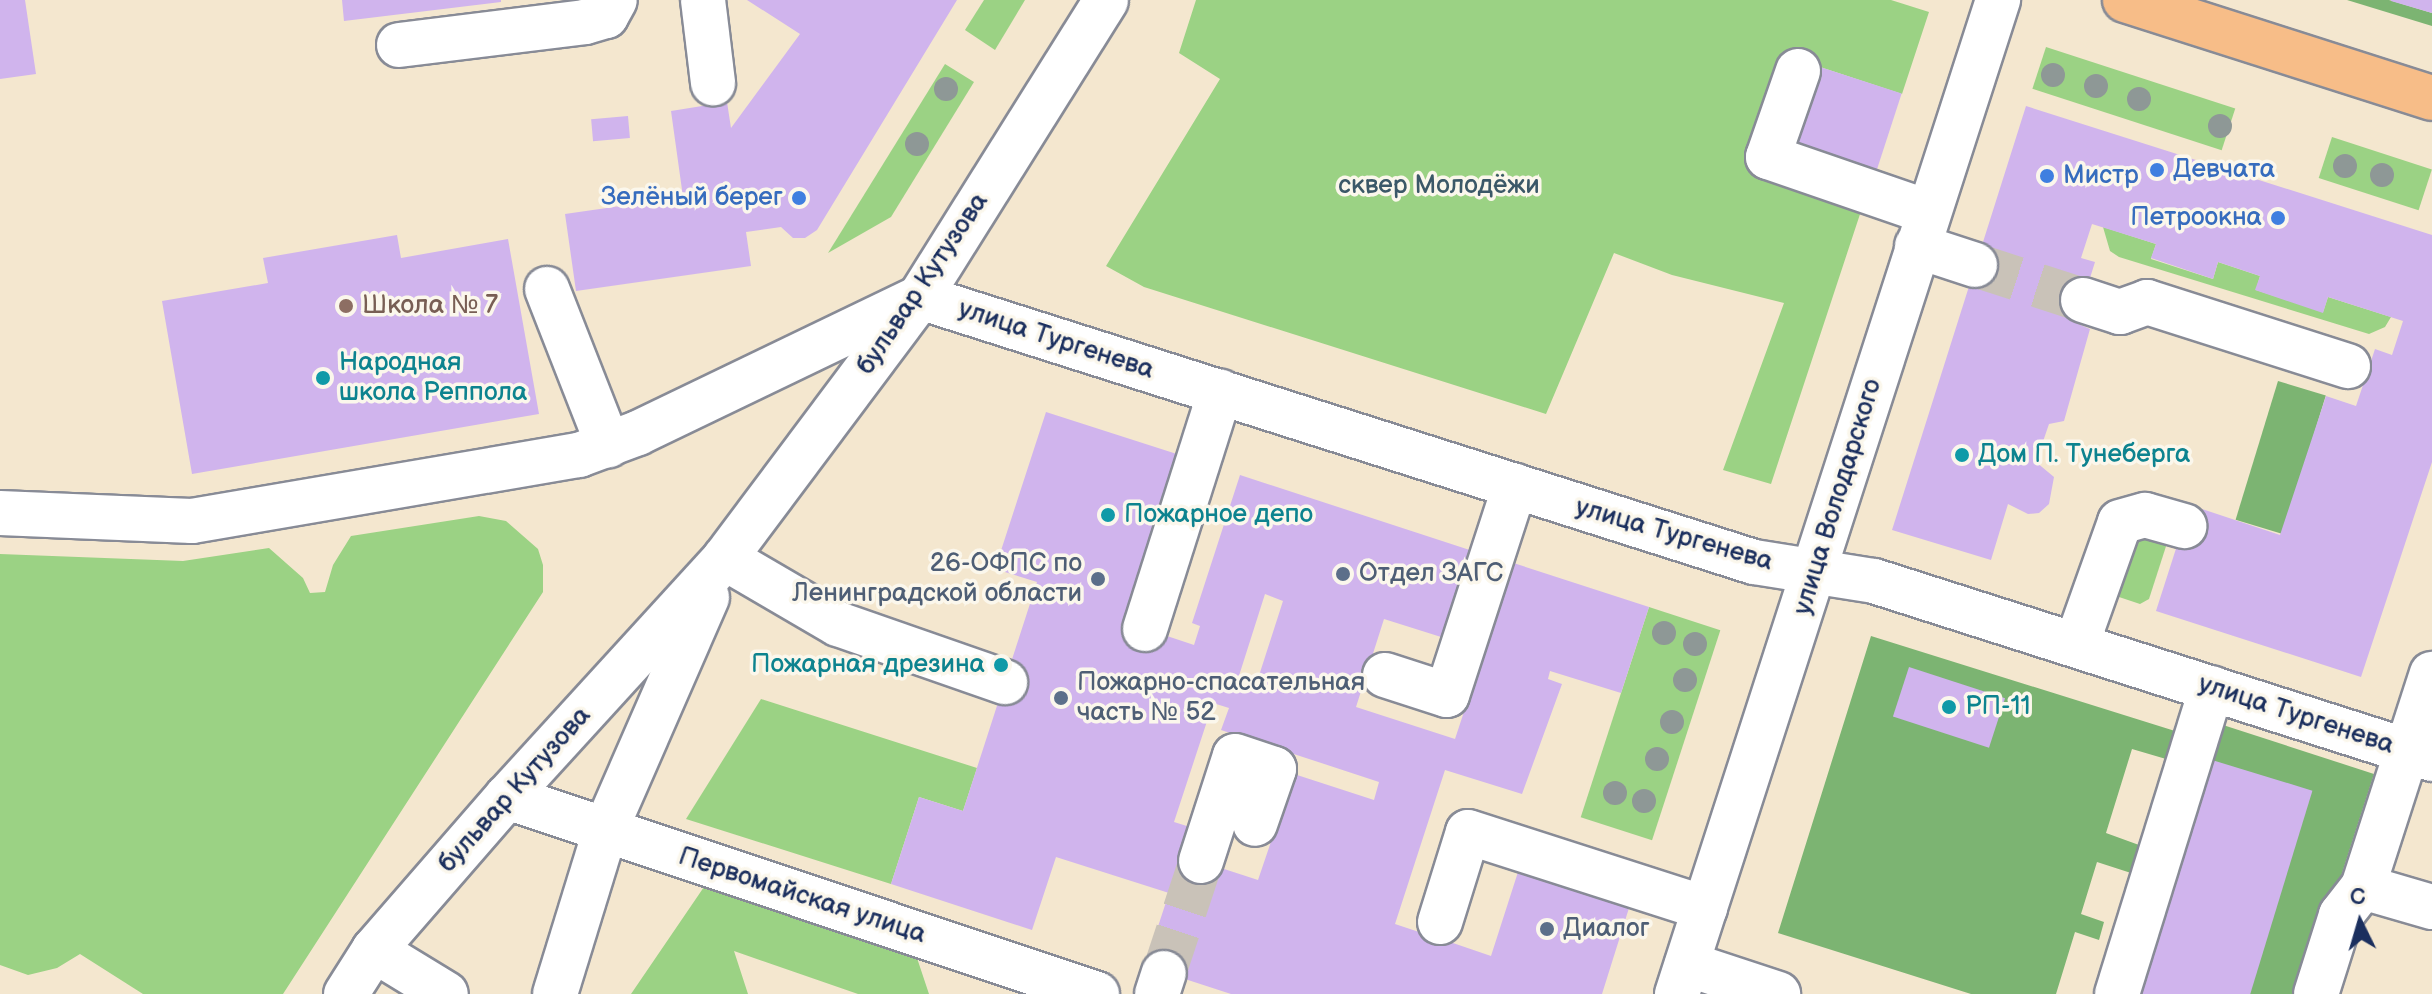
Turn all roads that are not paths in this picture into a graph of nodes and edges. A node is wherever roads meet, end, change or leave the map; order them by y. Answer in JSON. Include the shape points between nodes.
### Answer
{"nodes":[{"id":1,"x":615,"y":0,"type":"edge"},
{"id":2,"x":703,"y":0,"type":"edge"},
{"id":3,"x":1106,"y":0,"type":"edge"},
{"id":4,"x":1998,"y":0,"type":"edge"},
{"id":5,"x":2125,"y":0,"type":"edge"},
{"id":6,"x":399,"y":45,"type":"dead end"},
{"id":7,"x":1798,"y":71,"type":"dead end"},
{"id":8,"x":713,"y":83,"type":"dead end"},
{"id":9,"x":2432,"y":98,"type":"edge"},
{"id":10,"x":1923,"y":229,"type":"junction"},
{"id":11,"x":1975,"y":265,"type":"tunnel mouth"},
{"id":12,"x":547,"y":289,"type":"dead end"},
{"id":13,"x":920,"y":297,"type":"junction"},
{"id":14,"x":2083,"y":300,"type":"tunnel mouth"},
{"id":15,"x":2348,"y":366,"type":"dead end"},
{"id":16,"x":1220,"y":392,"type":"junction"},
{"id":17,"x":608,"y":445,"type":"junction"},
{"id":18,"x":1515,"y":486,"type":"junction"},
{"id":19,"x":0,"y":513,"type":"edge"},
{"id":20,"x":2184,"y":526,"type":"dead end"},
{"id":21,"x":725,"y":558,"type":"junction"},
{"id":22,"x":1815,"y":572,"type":"junction"},
{"id":23,"x":1145,"y":629,"type":"dead end"},
{"id":24,"x":2077,"y":643,"type":"junction"},
{"id":25,"x":2432,"y":674,"type":"edge"},
{"id":26,"x":1385,"y":675,"type":"dead end"},
{"id":27,"x":1005,"y":682,"type":"dead end"},
{"id":28,"x":2212,"y":688,"type":"junction"},
{"id":29,"x":2420,"y":755,"type":"edge"},
{"id":30,"x":507,"y":797,"type":"junction"},
{"id":31,"x":1255,"y":824,"type":"dead end"},
{"id":32,"x":605,"y":831,"type":"junction"},
{"id":33,"x":1201,"y":861,"type":"tunnel mouth"},
{"id":34,"x":2363,"y":887,"type":"junction"},
{"id":35,"x":2432,"y":907,"type":"edge"},
{"id":36,"x":1705,"y":908,"type":"junction"},
{"id":37,"x":1440,"y":922,"type":"dead end"},
{"id":38,"x":374,"y":950,"type":"junction"},
{"id":39,"x":1682,"y":979,"type":"edge"},
{"id":40,"x":346,"y":994,"type":"edge"},
{"id":41,"x":446,"y":994,"type":"edge"},
{"id":42,"x":555,"y":994,"type":"edge"},
{"id":43,"x":1097,"y":994,"type":"edge"},
{"id":44,"x":1778,"y":994,"type":"edge"},
{"id":45,"x":2117,"y":994,"type":"edge"},
{"id":46,"x":2316,"y":994,"type":"edge"}],
"edges":[{"from":1,"to":6,"type":"street","via":[[606,16],[585,22]]},
{"from":2,"to":8,"type":"street"},
{"from":3,"to":13,"type":"street","name":"бульвар Кутузова"},
{"from":4,"to":10,"type":"street","name":"улица Володарского"},
{"from":5,"to":9,"type":"main road"},
{"from":7,"to":10,"type":"street","via":[[1768,157]]},
{"from":10,"to":11,"type":"street"},
{"from":10,"to":22,"type":"street","name":"улица Володарского"},
{"from":12,"to":17,"type":"street"},
{"from":13,"to":16,"type":"street","name":"улица Тургенева"},
{"from":13,"to":17,"type":"street"},
{"from":13,"to":21,"type":"street","name":"бульвар Кутузова"},
{"from":14,"to":15,"type":"street","via":[[2120,312],[2147,302]]},
{"from":16,"to":18,"type":"street","name":"улица Тургенева"},
{"from":16,"to":23,"type":"street"},
{"from":17,"to":19,"type":"street","via":[[579,455],[192,521]]},
{"from":18,"to":22,"type":"street","name":"улица Тургенева","via":[[1754,562]]},
{"from":18,"to":26,"type":"street","via":[[1447,695]]},
{"from":20,"to":24,"type":"street","via":[[2145,515],[2120,522]]},
{"from":21,"to":27,"type":"street","via":[[838,624]]},
{"from":21,"to":30,"type":"street","name":"бульвар Кутузова"},
{"from":21,"to":32,"type":"street","name":"бульвар Кутузова"},
{"from":22,"to":24,"type":"street","name":"улица Тургенева","via":[[1874,581]]},
{"from":22,"to":36,"type":"street","name":"улица Володарского"},
{"from":24,"to":28,"type":"street","name":"улица Тургенева"},
{"from":25,"to":29,"type":"street"},
{"from":28,"to":29,"type":"street","name":"улица Тургенева"},
{"from":28,"to":45,"type":"street"},
{"from":29,"to":34,"type":"street"},
{"from":30,"to":32,"type":"street","name":"Первомайская улица"},
{"from":30,"to":38,"type":"street","name":"бульвар Кутузова"},
{"from":31,"to":33,"type":"street","via":[[1274,769],[1235,756]]},
{"from":32,"to":42,"type":"street","name":"бульвар Кутузова"},
{"from":32,"to":43,"type":"street","name":"Первомайская улица"},
{"from":34,"to":35,"type":"street"},
{"from":34,"to":46,"type":"street","via":[[2341,915]]},
{"from":36,"to":37,"type":"street","via":[[1468,832]]},
{"from":36,"to":39,"type":"street","name":"улица Володарского"},
{"from":38,"to":40,"type":"street","name":"бульвар Кутузова"},
{"from":38,"to":41,"type":"street"},
{"from":39,"to":44,"type":"street"}]}
